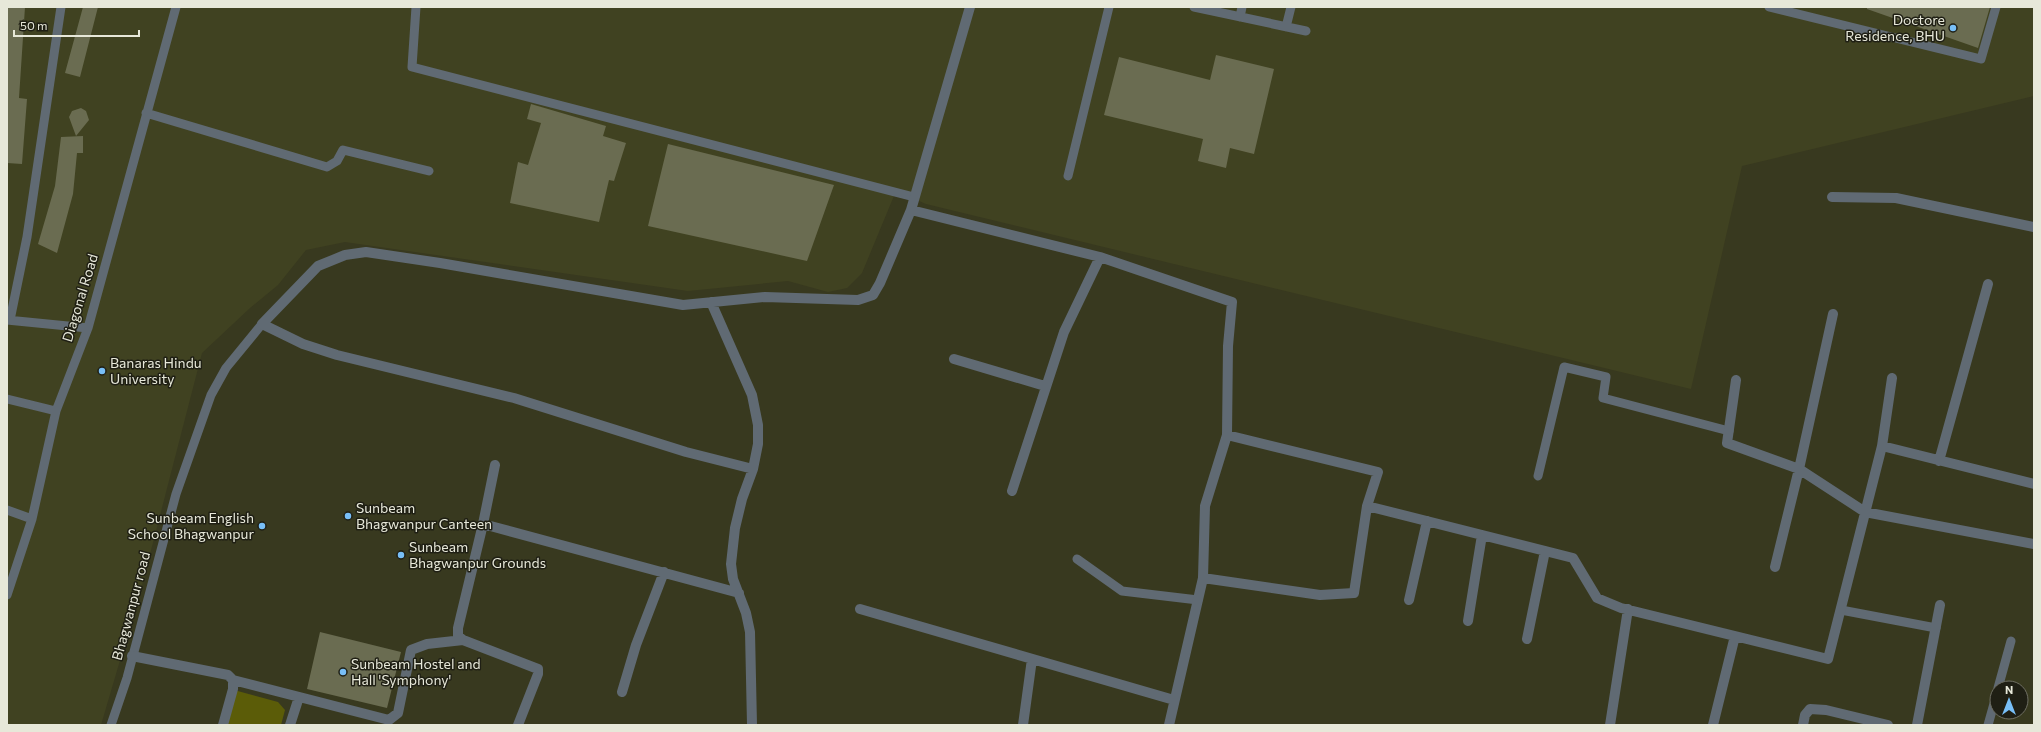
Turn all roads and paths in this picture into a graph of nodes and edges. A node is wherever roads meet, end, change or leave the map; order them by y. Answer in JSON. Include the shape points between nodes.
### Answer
{"nodes":[{"id":1,"x":60,"y":7,"type":"edge"},
{"id":2,"x":176,"y":7,"type":"edge"},
{"id":3,"x":416,"y":7,"type":"edge"},
{"id":4,"x":970,"y":7,"type":"edge"},
{"id":5,"x":1109,"y":7,"type":"edge"},
{"id":6,"x":1194,"y":7,"type":"edge"},
{"id":7,"x":1242,"y":7,"type":"edge"},
{"id":8,"x":1291,"y":7,"type":"edge"},
{"id":9,"x":1769,"y":7,"type":"edge"},
{"id":10,"x":1996,"y":7,"type":"edge"},
{"id":11,"x":1240,"y":17,"type":"junction"},
{"id":12,"x":1286,"y":27,"type":"junction"},
{"id":13,"x":1306,"y":31,"type":"dead end"},
{"id":14,"x":146,"y":113,"type":"junction"},
{"id":15,"x":429,"y":171,"type":"dead end"},
{"id":16,"x":1068,"y":176,"type":"dead end"},
{"id":17,"x":914,"y":197,"type":"junction"},
{"id":18,"x":1832,"y":197,"type":"dead end"},
{"id":19,"x":911,"y":210,"type":"junction"},
{"id":20,"x":2034,"y":227,"type":"edge"},
{"id":21,"x":1100,"y":257,"type":"junction"},
{"id":22,"x":1988,"y":284,"type":"dead end"},
{"id":23,"x":711,"y":302,"type":"junction"},
{"id":24,"x":1833,"y":314,"type":"dead end"},
{"id":25,"x":8,"y":320,"type":"edge"},
{"id":26,"x":262,"y":324,"type":"junction"},
{"id":27,"x":88,"y":328,"type":"junction"},
{"id":28,"x":954,"y":359,"type":"dead end"},
{"id":29,"x":1892,"y":378,"type":"dead end"},
{"id":30,"x":1736,"y":380,"type":"dead end"},
{"id":31,"x":1045,"y":386,"type":"junction"},
{"id":32,"x":7,"y":399,"type":"edge"},
{"id":33,"x":56,"y":412,"type":"junction"},
{"id":34,"x":1729,"y":431,"type":"junction"},
{"id":35,"x":1226,"y":435,"type":"junction"},
{"id":36,"x":1882,"y":446,"type":"junction"},
{"id":37,"x":1939,"y":461,"type":"junction"},
{"id":38,"x":495,"y":465,"type":"dead end"},
{"id":39,"x":753,"y":469,"type":"junction"},
{"id":40,"x":1799,"y":469,"type":"junction"},
{"id":41,"x":1538,"y":476,"type":"dead end"},
{"id":42,"x":2034,"y":484,"type":"edge"},
{"id":43,"x":1012,"y":491,"type":"dead end"},
{"id":44,"x":1367,"y":506,"type":"junction"},
{"id":45,"x":7,"y":510,"type":"edge"},
{"id":46,"x":1865,"y":512,"type":"junction"},
{"id":47,"x":32,"y":519,"type":"junction"},
{"id":48,"x":1428,"y":521,"type":"junction"},
{"id":49,"x":483,"y":524,"type":"junction"},
{"id":50,"x":1482,"y":535,"type":"junction"},
{"id":51,"x":2034,"y":544,"type":"edge"},
{"id":52,"x":1545,"y":551,"type":"junction"},
{"id":53,"x":1077,"y":559,"type":"dead end"},
{"id":54,"x":1775,"y":567,"type":"dead end"},
{"id":55,"x":664,"y":572,"type":"junction"},
{"id":56,"x":1203,"y":578,"type":"junction"},
{"id":57,"x":739,"y":593,"type":"junction"},
{"id":58,"x":7,"y":595,"type":"edge"},
{"id":59,"x":1198,"y":600,"type":"junction"},
{"id":60,"x":1409,"y":600,"type":"dead end"},
{"id":61,"x":1940,"y":605,"type":"dead end"},
{"id":62,"x":860,"y":610,"type":"dead end"},
{"id":63,"x":1628,"y":610,"type":"junction"},
{"id":64,"x":1841,"y":610,"type":"junction"},
{"id":65,"x":1468,"y":621,"type":"dead end"},
{"id":66,"x":1936,"y":628,"type":"junction"},
{"id":67,"x":1735,"y":636,"type":"junction"},
{"id":68,"x":1527,"y":639,"type":"dead end"},
{"id":69,"x":463,"y":640,"type":"junction"},
{"id":70,"x":2011,"y":641,"type":"dead end"},
{"id":71,"x":132,"y":656,"type":"junction"},
{"id":72,"x":1032,"y":659,"type":"junction"},
{"id":73,"x":233,"y":680,"type":"junction"},
{"id":74,"x":2000,"y":680,"type":"edge"},
{"id":75,"x":622,"y":692,"type":"dead end"},
{"id":76,"x":299,"y":697,"type":"junction"},
{"id":77,"x":1174,"y":700,"type":"junction"},
{"id":78,"x":111,"y":725,"type":"edge"},
{"id":79,"x":223,"y":725,"type":"edge"},
{"id":80,"x":290,"y":725,"type":"edge"},
{"id":81,"x":518,"y":725,"type":"edge"},
{"id":82,"x":752,"y":725,"type":"edge"},
{"id":83,"x":1023,"y":725,"type":"edge"},
{"id":84,"x":1169,"y":725,"type":"edge"},
{"id":85,"x":1610,"y":725,"type":"edge"},
{"id":86,"x":1713,"y":725,"type":"edge"},
{"id":87,"x":1803,"y":725,"type":"edge"},
{"id":88,"x":1888,"y":725,"type":"edge"},
{"id":89,"x":1917,"y":725,"type":"edge"}],
"edges":[{"from":1,"to":25,"type":"lane","via":[[27,237]]},
{"from":2,"to":14,"type":"lane","name":"Diagonal Road"},
{"from":3,"to":17,"type":"lane","via":[[412,67]]},
{"from":4,"to":17,"type":"street"},
{"from":5,"to":16,"type":"lane"},
{"from":6,"to":11,"type":"lane"},
{"from":7,"to":11,"type":"lane"},
{"from":8,"to":12,"type":"lane"},
{"from":9,"to":10,"type":"lane","via":[[1981,59]]},
{"from":11,"to":12,"type":"lane"},
{"from":12,"to":13,"type":"lane"},
{"from":14,"to":15,"type":"lane","via":[[327,167],[337,161],[343,150]]},
{"from":14,"to":27,"type":"lane","name":"Diagonal Road"},
{"from":17,"to":19,"type":"street"},
{"from":18,"to":20,"type":"street","via":[[1896,198]]},
{"from":19,"to":21,"type":"street"},
{"from":19,"to":23,"type":"street","via":[[873,295],[858,300],[765,297]]},
{"from":21,"to":31,"type":"street","via":[[1064,332]]},
{"from":21,"to":35,"type":"street","via":[[1232,302],[1228,346]]},
{"from":22,"to":37,"type":"street"},
{"from":23,"to":26,"type":"street","via":[[683,305],[366,252],[345,255],[318,266]]},
{"from":23,"to":39,"type":"street","via":[[752,395],[758,424],[758,444]]},
{"from":24,"to":40,"type":"street"},
{"from":25,"to":27,"type":"lane"},
{"from":26,"to":39,"type":"street","via":[[303,344],[337,355],[514,398],[686,452]]},
{"from":26,"to":71,"type":"lane","name":"Bhagwanpur road","via":[[226,368],[211,395],[176,494]]},
{"from":27,"to":33,"type":"lane","name":"Diagonal Road"},
{"from":28,"to":31,"type":"street"},
{"from":29,"to":36,"type":"street"},
{"from":30,"to":34,"type":"street"},
{"from":31,"to":43,"type":"street"},
{"from":32,"to":33,"type":"lane"},
{"from":33,"to":47,"type":"lane","name":"Diagonal Road"},
{"from":34,"to":40,"type":"street","via":[[1727,443]]},
{"from":34,"to":41,"type":"lane","via":[[1604,398],[1606,377],[1564,367]]},
{"from":35,"to":44,"type":"street","via":[[1378,472]]},
{"from":35,"to":56,"type":"street","via":[[1205,506]]},
{"from":36,"to":37,"type":"street"},
{"from":36,"to":46,"type":"street"},
{"from":37,"to":42,"type":"street"},
{"from":38,"to":49,"type":"street"},
{"from":39,"to":57,"type":"street","via":[[735,528],[731,564],[733,579]]},
{"from":40,"to":46,"type":"street"},
{"from":40,"to":54,"type":"street"},
{"from":44,"to":48,"type":"street"},
{"from":44,"to":56,"type":"street","via":[[1354,593],[1320,594]]},
{"from":45,"to":47,"type":"lane"},
{"from":46,"to":51,"type":"street"},
{"from":46,"to":64,"type":"street"},
{"from":47,"to":58,"type":"lane","name":"Diagonal Road"},
{"from":48,"to":50,"type":"street"},
{"from":48,"to":60,"type":"street"},
{"from":49,"to":55,"type":"street"},
{"from":49,"to":69,"type":"street","via":[[458,628],[458,636]]},
{"from":50,"to":52,"type":"street"},
{"from":50,"to":65,"type":"street"},
{"from":52,"to":63,"type":"street","via":[[1573,558],[1597,598]]},
{"from":52,"to":68,"type":"street"},
{"from":53,"to":59,"type":"lane","via":[[1122,591]]},
{"from":55,"to":57,"type":"street"},
{"from":55,"to":75,"type":"street","via":[[636,645]]},
{"from":56,"to":59,"type":"street"},
{"from":57,"to":82,"type":"street","via":[[750,632]]},
{"from":59,"to":77,"type":"street"},
{"from":61,"to":66,"type":"street"},
{"from":62,"to":72,"type":"street"},
{"from":63,"to":67,"type":"street"},
{"from":63,"to":85,"type":"street"},
{"from":64,"to":66,"type":"lane"},
{"from":64,"to":67,"type":"street","via":[[1828,659]]},
{"from":66,"to":89,"type":"street"},
{"from":67,"to":86,"type":"street"},
{"from":69,"to":76,"type":"street","via":[[427,644],[411,650],[398,713],[390,720]]},
{"from":69,"to":81,"type":"street","via":[[538,668]]},
{"from":70,"to":74,"type":"lane"},
{"from":71,"to":73,"type":"street","via":[[228,676]]},
{"from":71,"to":78,"type":"lane","name":"Bhagwanpur road"},
{"from":72,"to":77,"type":"street"},
{"from":72,"to":83,"type":"street"},
{"from":73,"to":76,"type":"street"},
{"from":73,"to":79,"type":"street"},
{"from":76,"to":80,"type":"street"},
{"from":77,"to":84,"type":"street"},
{"from":87,"to":88,"type":"street","via":[[1808,711],[1814,709]]}]}
